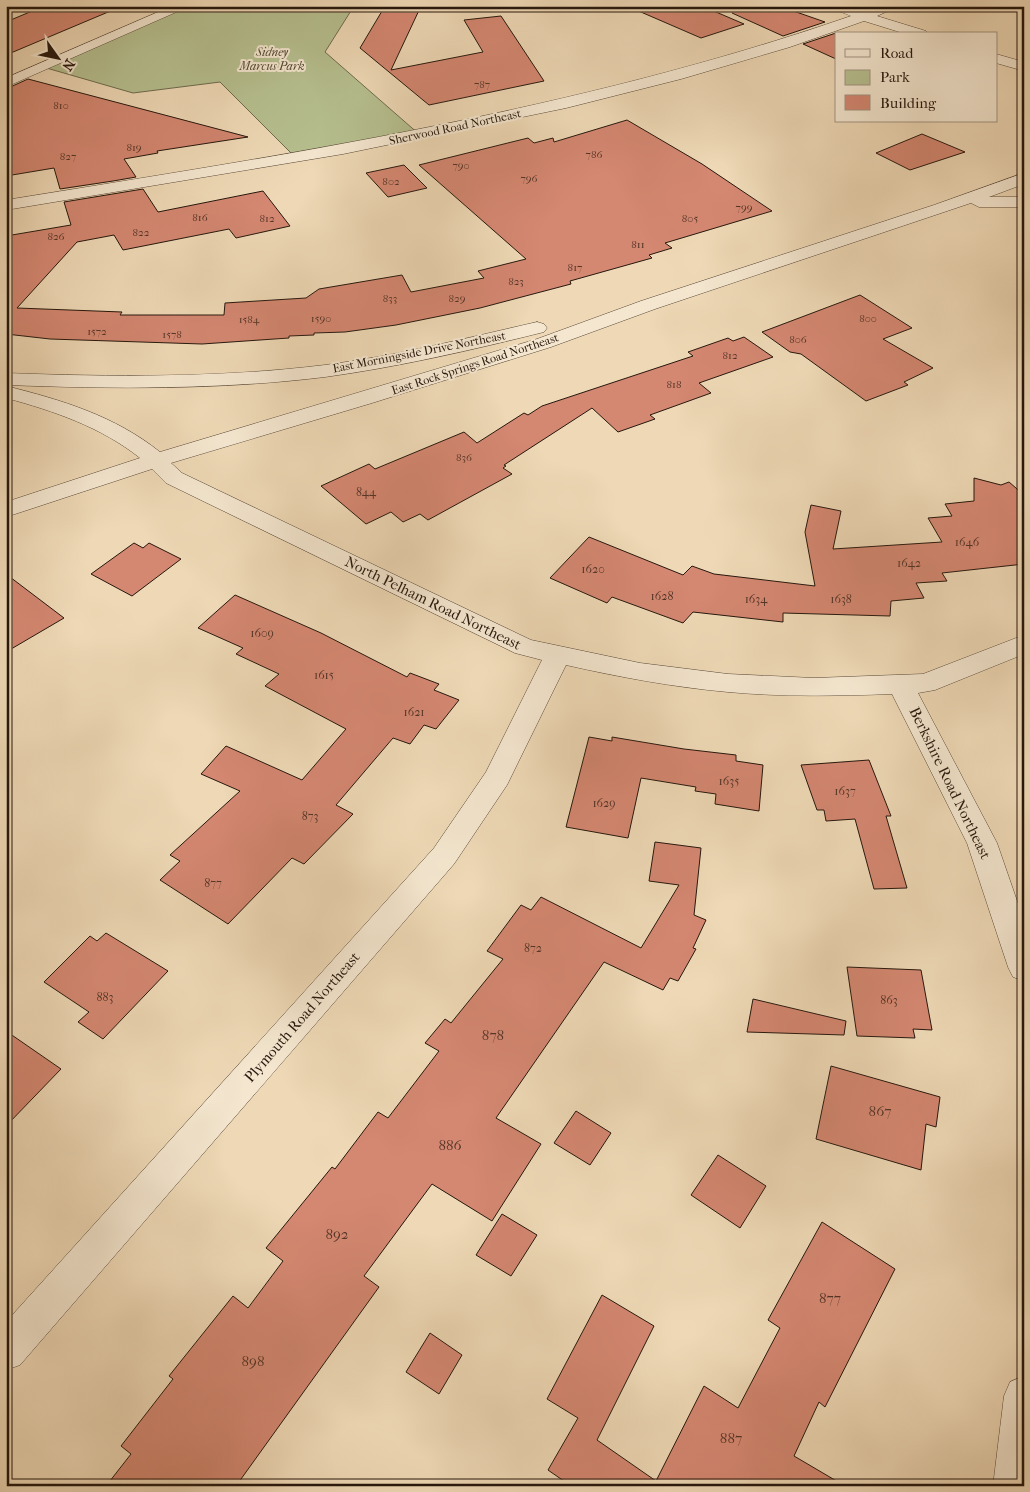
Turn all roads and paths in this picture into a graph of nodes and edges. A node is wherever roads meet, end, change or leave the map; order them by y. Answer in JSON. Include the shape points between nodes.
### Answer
{"nodes":[{"id":1,"x":184,"y":6,"type":"edge"},
{"id":2,"x":832,"y":6,"type":"edge"},
{"id":3,"x":893,"y":6,"type":"edge"},
{"id":4,"x":867,"y":16,"type":"junction"},
{"id":5,"x":915,"y":32,"type":"edge"},
{"id":6,"x":998,"y":59,"type":"edge"},
{"id":7,"x":1024,"y":67,"type":"edge"},
{"id":8,"x":6,"y":83,"type":"edge"},
{"id":9,"x":1024,"y":178,"type":"edge"},
{"id":10,"x":1024,"y":202,"type":"edge"},
{"id":11,"x":6,"y":205,"type":"edge"},
{"id":12,"x":940,"y":208,"type":"junction"},
{"id":13,"x":648,"y":305,"type":"junction"},
{"id":14,"x":6,"y":379,"type":"edge"},
{"id":15,"x":6,"y":392,"type":"edge"},
{"id":16,"x":157,"y":460,"type":"junction"},
{"id":17,"x":6,"y":510,"type":"edge"},
{"id":18,"x":1024,"y":644,"type":"edge"},
{"id":19,"x":558,"y":656,"type":"junction"},
{"id":20,"x":901,"y":685,"type":"junction"},
{"id":21,"x":1024,"y":967,"type":"edge"},
{"id":22,"x":6,"y":1351,"type":"edge"},
{"id":23,"x":1024,"y":1396,"type":"edge"},
{"id":24,"x":1014,"y":1486,"type":"edge"}],
"edges":[{"from":1,"to":8,"type":"street"},
{"from":2,"to":4,"type":"street"},
{"from":3,"to":4,"type":"street","name":"Sherwood Road Northeast"},
{"from":4,"to":5,"type":"street"},
{"from":4,"to":11,"type":"street","name":"Sherwood Road Northeast","via":[[674,77],[554,107],[306,156]]},
{"from":6,"to":7,"type":"street"},
{"from":9,"to":12,"type":"street"},
{"from":10,"to":12,"type":"street","via":[[986,201]]},
{"from":12,"to":13,"type":"street","name":"East Rock Springs Road Northeast"},
{"from":13,"to":14,"type":"street","name":"East Morningside Drive Northeast","via":[[343,368],[244,378]]},
{"from":13,"to":16,"type":"street","name":"East Rock Springs Road Northeast","via":[[544,343]]},
{"from":15,"to":16,"type":"street","name":"North Pelham Road Northeast","via":[[78,412],[118,432]]},
{"from":16,"to":17,"type":"street","name":"East Rock Springs Road Northeast"},
{"from":16,"to":19,"type":"street","name":"North Pelham Road Northeast","via":[[174,478],[192,487],[524,647]]},
{"from":18,"to":20,"type":"street","name":"North Pelham Road Northeast","via":[[926,683]]},
{"from":19,"to":20,"type":"street","name":"North Pelham Road Northeast","via":[[640,672],[728,683],[814,687]]},
{"from":19,"to":22,"type":"street","name":"Plymouth Road Northeast","via":[[497,777],[444,856]]},
{"from":20,"to":21,"type":"street","name":"Berkshire Road Northeast","via":[[982,843]]},
{"from":23,"to":24,"type":"street"}]}
